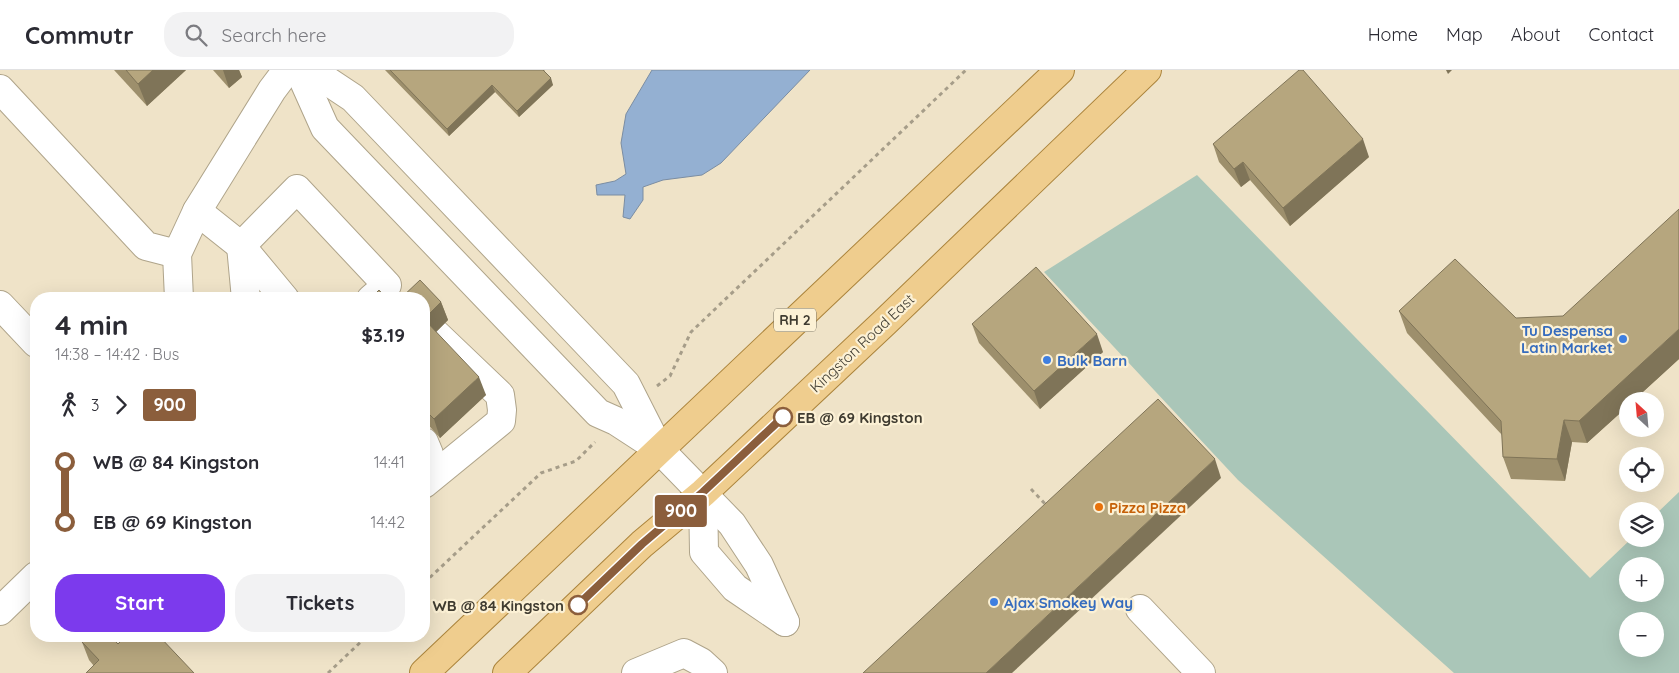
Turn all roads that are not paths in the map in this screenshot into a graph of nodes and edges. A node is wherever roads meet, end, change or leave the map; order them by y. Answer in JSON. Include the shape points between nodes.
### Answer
{"nodes":[{"id":1,"x":287,"y":70,"type":"edge"},
{"id":2,"x":299,"y":70,"type":"edge"},
{"id":3,"x":311,"y":70,"type":"edge"},
{"id":4,"x":1060,"y":70,"type":"edge"},
{"id":5,"x":1147,"y":70,"type":"edge"},
{"id":6,"x":0,"y":89,"type":"edge"},
{"id":7,"x":197,"y":211,"type":"junction"},
{"id":8,"x":241,"y":246,"type":"junction"},
{"id":9,"x":177,"y":254,"type":"junction"},
{"id":10,"x":179,"y":292,"type":"edge"},
{"id":11,"x":245,"y":292,"type":"edge"},
{"id":12,"x":279,"y":292,"type":"edge"},
{"id":13,"x":384,"y":292,"type":"edge"},
{"id":14,"x":0,"y":305,"type":"edge"},
{"id":15,"x":435,"y":333,"type":"edge"},
{"id":16,"x":30,"y":337,"type":"edge"},
{"id":17,"x":659,"y":449,"type":"junction"},
{"id":18,"x":430,"y":479,"type":"edge"},
{"id":19,"x":703,"y":492,"type":"junction"},
{"id":20,"x":30,"y":582,"type":"edge"},
{"id":21,"x":1140,"y":609,"type":"dead end"},
{"id":22,"x":0,"y":611,"type":"edge"},
{"id":23,"x":424,"y":673,"type":"edge"},
{"id":24,"x":507,"y":673,"type":"edge"},
{"id":25,"x":636,"y":673,"type":"edge"},
{"id":26,"x":714,"y":673,"type":"edge"},
{"id":27,"x":1201,"y":673,"type":"edge"}],
"edges":[{"from":1,"to":7,"type":"street"},
{"from":2,"to":17,"type":"street","via":[[325,128],[598,413]]},
{"from":3,"to":17,"type":"street","via":[[353,98],[626,384]]},
{"from":4,"to":17,"type":"main road","number":"RH 2"},
{"from":5,"to":19,"type":"main road","name":"Kingston Road East"},
{"from":6,"to":9,"type":"street","via":[[146,246]]},
{"from":7,"to":8,"type":"street"},
{"from":7,"to":9,"type":"street"},
{"from":8,"to":11,"type":"street"},
{"from":8,"to":12,"type":"street"},
{"from":8,"to":13,"type":"street","via":[[297,189]]},
{"from":9,"to":10,"type":"street"},
{"from":14,"to":16,"type":"street"},
{"from":15,"to":18,"type":"street","via":[[500,395],[502,410],[501,422]]},
{"from":17,"to":19,"type":"street"},
{"from":17,"to":23,"type":"main road","number":"RH 2"},
{"from":19,"to":24,"type":"main road","name":"Kingston Road East","via":[[642,544]]},
{"from":20,"to":22,"type":"street"},
{"from":21,"to":27,"type":"street"},
{"from":25,"to":26,"type":"street","via":[[684,653]]}]}
